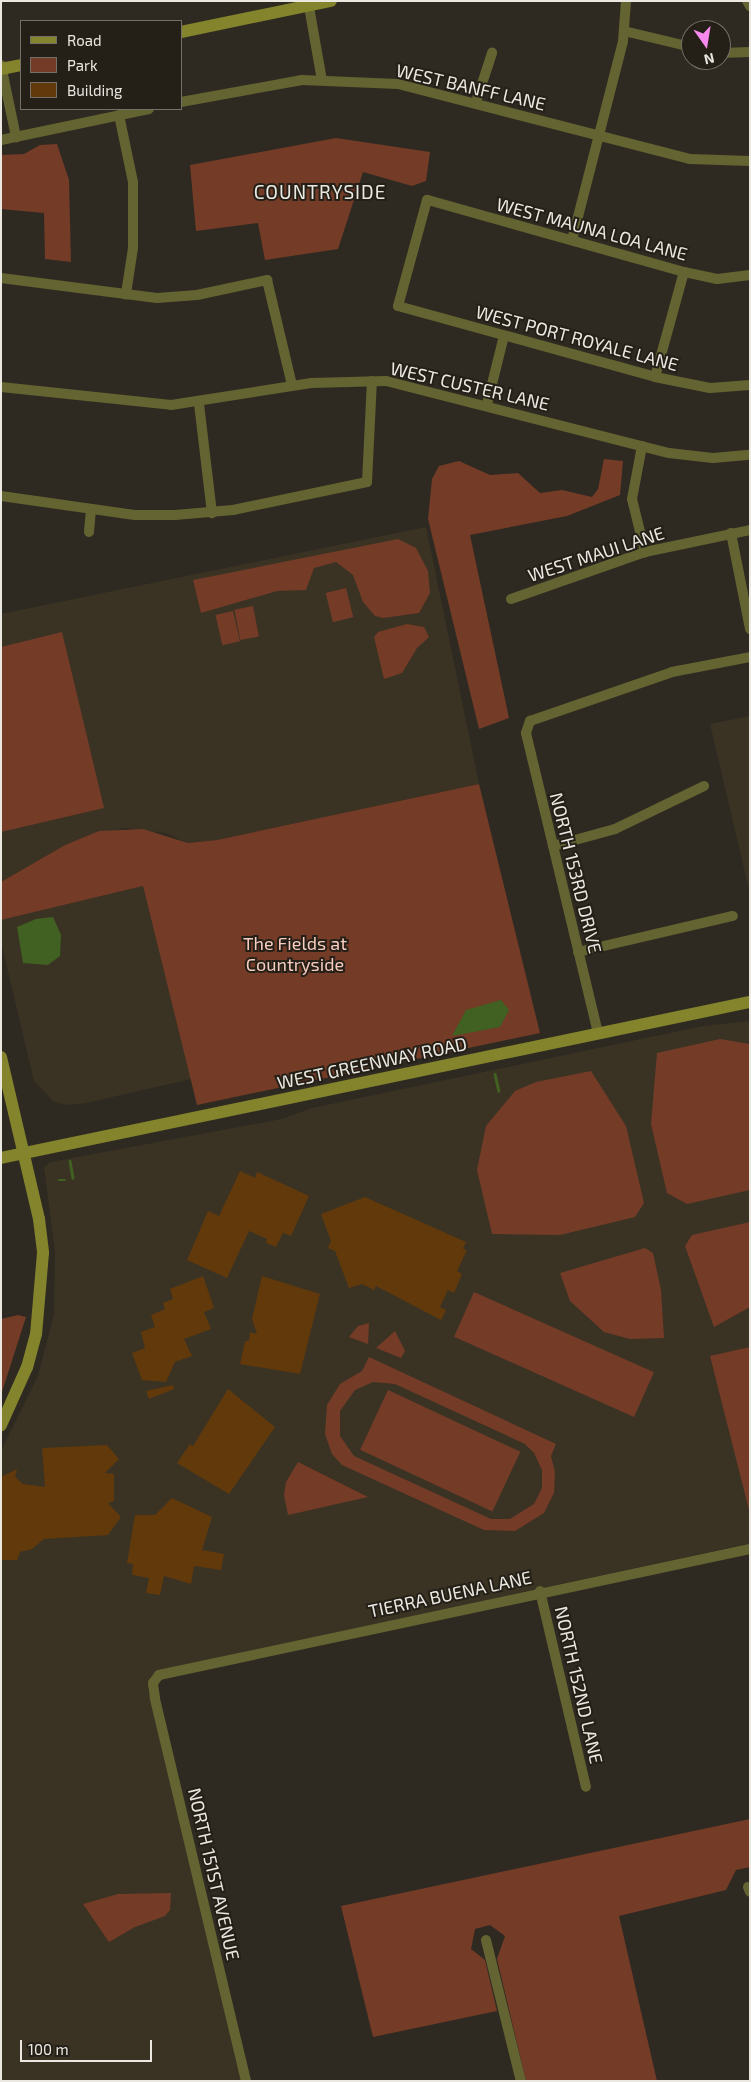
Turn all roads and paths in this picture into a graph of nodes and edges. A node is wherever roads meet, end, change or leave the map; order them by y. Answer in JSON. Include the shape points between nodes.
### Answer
{"nodes":[{"id":1,"x":332,"y":1,"type":"edge"},
{"id":2,"x":626,"y":1,"type":"edge"},
{"id":3,"x":747,"y":1,"type":"edge"},
{"id":4,"x":309,"y":4,"type":"edge"},
{"id":5,"x":750,"y":6,"type":"edge"},
{"id":6,"x":624,"y":31,"type":"junction"},
{"id":7,"x":182,"y":32,"type":"edge"},
{"id":8,"x":681,"y":45,"type":"edge"},
{"id":9,"x":750,"y":52,"type":"edge"},
{"id":10,"x":731,"y":53,"type":"edge"},
{"id":11,"x":492,"y":54,"type":"dead end"},
{"id":12,"x":20,"y":65,"type":"edge"},
{"id":13,"x":2,"y":68,"type":"edge"},
{"id":14,"x":322,"y":80,"type":"junction"},
{"id":15,"x":182,"y":102,"type":"edge"},
{"id":16,"x":476,"y":102,"type":"junction"},
{"id":17,"x":144,"y":110,"type":"edge"},
{"id":18,"x":120,"y":115,"type":"junction"},
{"id":19,"x":599,"y":136,"type":"junction"},
{"id":20,"x":16,"y":137,"type":"junction"},
{"id":21,"x":1,"y":140,"type":"edge"},
{"id":22,"x":750,"y":161,"type":"edge"},
{"id":23,"x":572,"y":240,"type":"junction"},
{"id":24,"x":684,"y":272,"type":"junction"},
{"id":25,"x":750,"y":275,"type":"edge"},
{"id":26,"x":1,"y":278,"type":"edge"},
{"id":27,"x":126,"y":294,"type":"junction"},
{"id":28,"x":398,"y":306,"type":"joint"},
{"id":29,"x":504,"y":336,"type":"junction"},
{"id":30,"x":655,"y":377,"type":"junction"},
{"id":31,"x":372,"y":381,"type":"junction"},
{"id":32,"x":292,"y":385,"type":"junction"},
{"id":33,"x":750,"y":385,"type":"edge"},
{"id":34,"x":1,"y":387,"type":"edge"},
{"id":35,"x":199,"y":404,"type":"junction"},
{"id":36,"x":486,"y":404,"type":"junction"},
{"id":37,"x":642,"y":446,"type":"junction"},
{"id":38,"x":750,"y":456,"type":"edge"},
{"id":39,"x":1,"y":496,"type":"edge"},
{"id":40,"x":91,"y":510,"type":"junction"},
{"id":41,"x":212,"y":513,"type":"junction"},
{"id":42,"x":750,"y":530,"type":"edge"},
{"id":43,"x":89,"y":532,"type":"dead end"},
{"id":44,"x":731,"y":534,"type":"junction"},
{"id":45,"x":645,"y":552,"type":"junction"},
{"id":46,"x":511,"y":599,"type":"dead end"},
{"id":47,"x":750,"y":629,"type":"edge"},
{"id":48,"x":750,"y":657,"type":"edge"},
{"id":49,"x":704,"y":786,"type":"dead end"},
{"id":50,"x":553,"y":846,"type":"junction"},
{"id":51,"x":733,"y":916,"type":"dead end"},
{"id":52,"x":578,"y":952,"type":"junction"},
{"id":53,"x":750,"y":1002,"type":"edge"},
{"id":54,"x":598,"y":1033,"type":"junction"},
{"id":55,"x":1,"y":1057,"type":"edge"},
{"id":56,"x":24,"y":1154,"type":"junction"},
{"id":57,"x":1,"y":1158,"type":"edge"},
{"id":58,"x":1,"y":1425,"type":"edge"},
{"id":59,"x":750,"y":1549,"type":"edge"},
{"id":60,"x":540,"y":1591,"type":"junction"},
{"id":61,"x":159,"y":1675,"type":"joint"},
{"id":62,"x":586,"y":1787,"type":"dead end"},
{"id":63,"x":486,"y":1940,"type":"dead end"},
{"id":64,"x":246,"y":2081,"type":"edge"},
{"id":65,"x":521,"y":2081,"type":"edge"}],
"edges":[{"from":1,"to":4,"type":"main road"},
{"from":2,"to":6,"type":"street"},
{"from":3,"to":5,"type":"street"},
{"from":4,"to":7,"type":"main road"},
{"from":4,"to":14,"type":"street"},
{"from":6,"to":8,"type":"street"},
{"from":6,"to":19,"type":"street"},
{"from":9,"to":10,"type":"street"},
{"from":11,"to":16,"type":"street"},
{"from":12,"to":13,"type":"main road"},
{"from":13,"to":20,"type":"street"},
{"from":14,"to":15,"type":"street","name":"WEST BANFF LANE","via":[[302,80]]},
{"from":14,"to":16,"type":"street","name":"WEST BANFF LANE","via":[[398,84]]},
{"from":16,"to":19,"type":"street","name":"WEST BANFF LANE"},
{"from":17,"to":18,"type":"street"},
{"from":18,"to":20,"type":"street"},
{"from":18,"to":27,"type":"street","via":[[133,182],[133,248]]},
{"from":19,"to":22,"type":"street","name":"WEST BANFF LANE","via":[[690,159]]},
{"from":19,"to":23,"type":"street"},
{"from":20,"to":21,"type":"street"},
{"from":23,"to":24,"type":"street","name":"WEST MAUNA LOA LANE"},
{"from":23,"to":28,"type":"street","name":"WEST MAUNA LOA LANE","via":[[427,200]]},
{"from":24,"to":25,"type":"street","name":"WEST MAUNA LOA LANE","via":[[717,279]]},
{"from":24,"to":30,"type":"street"},
{"from":26,"to":27,"type":"street"},
{"from":27,"to":32,"type":"street","via":[[158,298],[197,295],[267,280]]},
{"from":28,"to":29,"type":"street","name":"WEST PORT ROYALE LANE"},
{"from":29,"to":30,"type":"street","name":"WEST PORT ROYALE LANE"},
{"from":29,"to":36,"type":"street"},
{"from":30,"to":33,"type":"street","name":"WEST PORT ROYALE LANE","via":[[710,388]]},
{"from":31,"to":32,"type":"street","name":"WEST CUSTER LANE"},
{"from":31,"to":36,"type":"street","name":"WEST CUSTER LANE","via":[[398,382]]},
{"from":31,"to":41,"type":"street","via":[[367,482]]},
{"from":32,"to":35,"type":"street","name":"WEST CUSTER LANE"},
{"from":34,"to":35,"type":"street","name":"WEST CUSTER LANE","via":[[141,405]]},
{"from":35,"to":41,"type":"street"},
{"from":36,"to":37,"type":"street","name":"WEST CUSTER LANE"},
{"from":37,"to":38,"type":"street","name":"WEST CUSTER LANE","via":[[693,456]]},
{"from":37,"to":45,"type":"street","via":[[632,500]]},
{"from":39,"to":40,"type":"street"},
{"from":40,"to":41,"type":"street","via":[[136,515]]},
{"from":40,"to":43,"type":"street"},
{"from":42,"to":44,"type":"street","name":"WEST MAUI LANE"},
{"from":44,"to":45,"type":"street","name":"WEST MAUI LANE"},
{"from":44,"to":47,"type":"street"},
{"from":45,"to":46,"type":"street","name":"WEST MAUI LANE"},
{"from":48,"to":50,"type":"street","name":"NORTH 153RD DRIVE","via":[[672,672],[530,722],[526,733]]},
{"from":49,"to":50,"type":"street","via":[[615,829]]},
{"from":50,"to":52,"type":"street","name":"NORTH 153RD DRIVE"},
{"from":51,"to":52,"type":"street"},
{"from":52,"to":54,"type":"street","name":"NORTH 153RD DRIVE"},
{"from":53,"to":54,"type":"main road","name":"WEST GREENWAY ROAD"},
{"from":54,"to":56,"type":"main road","name":"WEST GREENWAY ROAD"},
{"from":55,"to":56,"type":"main road"},
{"from":56,"to":57,"type":"main road","name":"WEST GREENWAY ROAD"},
{"from":56,"to":58,"type":"main road","via":[[41,1235],[41,1303],[28,1365]]},
{"from":59,"to":60,"type":"street","name":"TIERRA BUENA LANE"},
{"from":60,"to":61,"type":"street","name":"TIERRA BUENA LANE"},
{"from":60,"to":62,"type":"street","name":"NORTH 152ND LANE"},
{"from":61,"to":64,"type":"street","name":"NORTH 151ST AVENUE","via":[[153,1683],[155,1698]]},
{"from":63,"to":65,"type":"street"}]}
